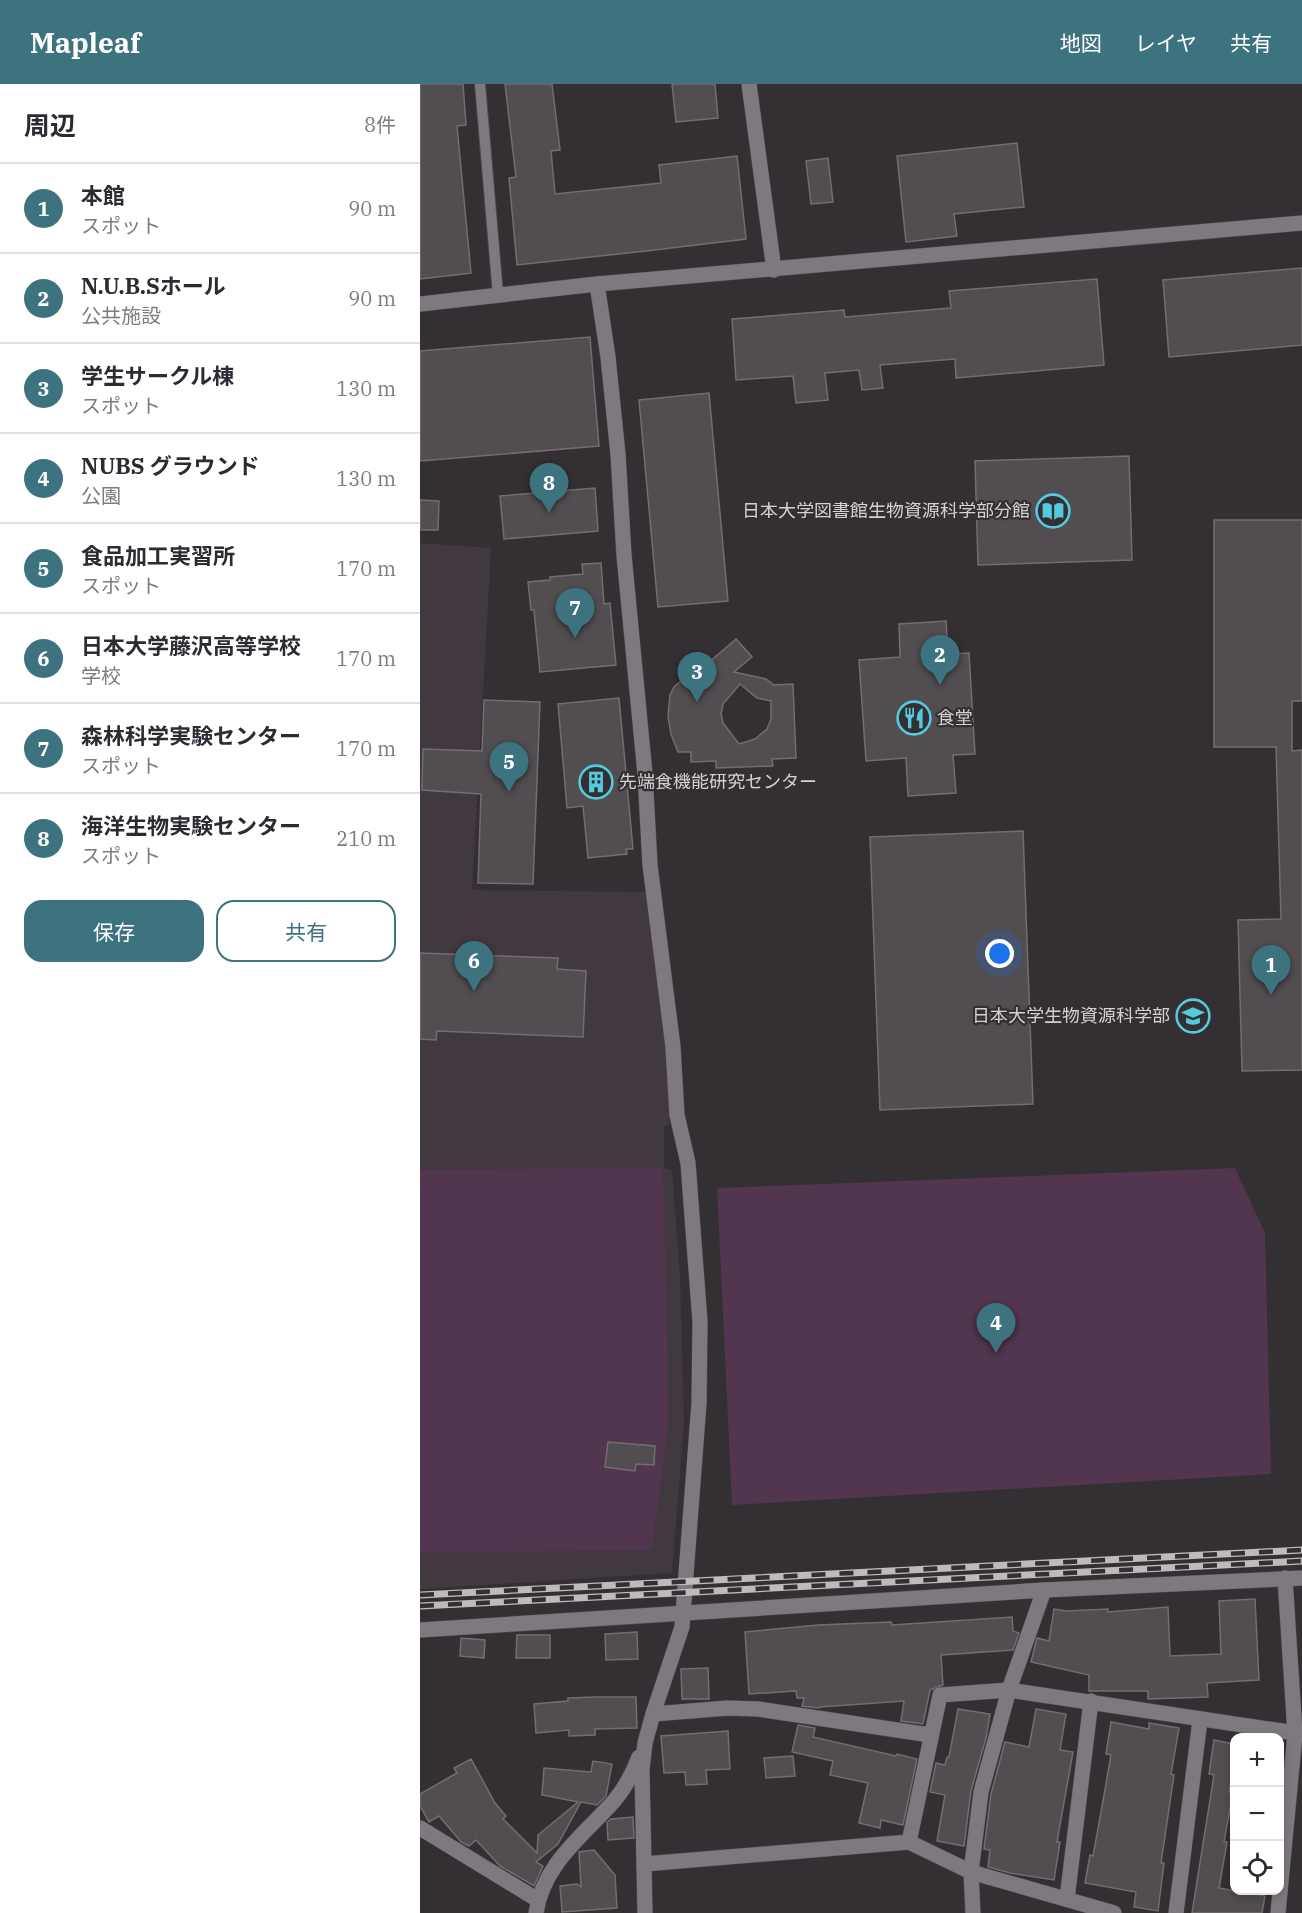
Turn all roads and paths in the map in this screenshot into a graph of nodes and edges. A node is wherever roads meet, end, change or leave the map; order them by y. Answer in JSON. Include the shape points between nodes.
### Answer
{"nodes":[{"id":1,"x":480,"y":84,"type":"edge"},
{"id":2,"x":749,"y":84,"type":"edge"},
{"id":3,"x":1302,"y":223,"type":"edge"},
{"id":4,"x":774,"y":270,"type":"junction"},
{"id":5,"x":597,"y":284,"type":"junction"},
{"id":6,"x":498,"y":295,"type":"junction"},
{"id":7,"x":420,"y":304,"type":"edge"},
{"id":8,"x":1286,"y":1578,"type":"junction"},
{"id":9,"x":1302,"y":1578,"type":"edge"},
{"id":10,"x":1044,"y":1590,"type":"junction"},
{"id":11,"x":684,"y":1613,"type":"junction"},
{"id":12,"x":420,"y":1630,"type":"edge"},
{"id":13,"x":1009,"y":1690,"type":"junction"},
{"id":14,"x":1091,"y":1701,"type":"junction"},
{"id":15,"x":653,"y":1714,"type":"junction"},
{"id":16,"x":1200,"y":1720,"type":"junction"},
{"id":17,"x":1299,"y":1734,"type":"edge"},
{"id":18,"x":930,"y":1735,"type":"junction"},
{"id":19,"x":645,"y":1743,"type":"junction"},
{"id":20,"x":420,"y":1828,"type":"edge"},
{"id":21,"x":909,"y":1842,"type":"junction"},
{"id":22,"x":644,"y":1864,"type":"junction"},
{"id":23,"x":970,"y":1872,"type":"junction"},
{"id":24,"x":1067,"y":1899,"type":"junction"},
{"id":25,"x":537,"y":1907,"type":"edge"},
{"id":26,"x":645,"y":1913,"type":"edge"},
{"id":27,"x":973,"y":1913,"type":"edge"},
{"id":28,"x":1114,"y":1913,"type":"edge"},
{"id":29,"x":1176,"y":1913,"type":"edge"},
{"id":30,"x":1278,"y":1913,"type":"edge"}],
"edges":[{"from":1,"to":6,"type":"lane"},
{"from":2,"to":4,"type":"street"},
{"from":3,"to":4,"type":"street"},
{"from":4,"to":5,"type":"street"},
{"from":5,"to":6,"type":"street"},
{"from":5,"to":11,"type":"street","via":[[618,454],[650,865],[673,1047],[677,1115],[688,1163],[696,1260],[699,1403]]},
{"from":6,"to":7,"type":"street"},
{"from":8,"to":9,"type":"street"},
{"from":8,"to":10,"type":"street"},
{"from":8,"to":17,"type":"street"},
{"from":10,"to":11,"type":"street"},
{"from":10,"to":13,"type":"street"},
{"from":11,"to":12,"type":"street"},
{"from":11,"to":15,"type":"street"},
{"from":13,"to":14,"type":"street"},
{"from":13,"to":18,"type":"street","via":[[940,1695]]},
{"from":13,"to":23,"type":"street","via":[[981,1792]]},
{"from":14,"to":16,"type":"street"},
{"from":14,"to":24,"type":"street"},
{"from":15,"to":18,"type":"street","via":[[758,1708]]},
{"from":15,"to":19,"type":"street"},
{"from":16,"to":17,"type":"street"},
{"from":16,"to":29,"type":"street"},
{"from":17,"to":30,"type":"street"},
{"from":18,"to":21,"type":"street"},
{"from":19,"to":22,"type":"street"},
{"from":19,"to":25,"type":"street","via":[[631,1777],[615,1800],[562,1855],[544,1882]]},
{"from":20,"to":25,"type":"street"},
{"from":21,"to":22,"type":"street"},
{"from":21,"to":23,"type":"street"},
{"from":22,"to":26,"type":"street"},
{"from":23,"to":24,"type":"street"},
{"from":23,"to":27,"type":"street"},
{"from":24,"to":28,"type":"street"}]}
